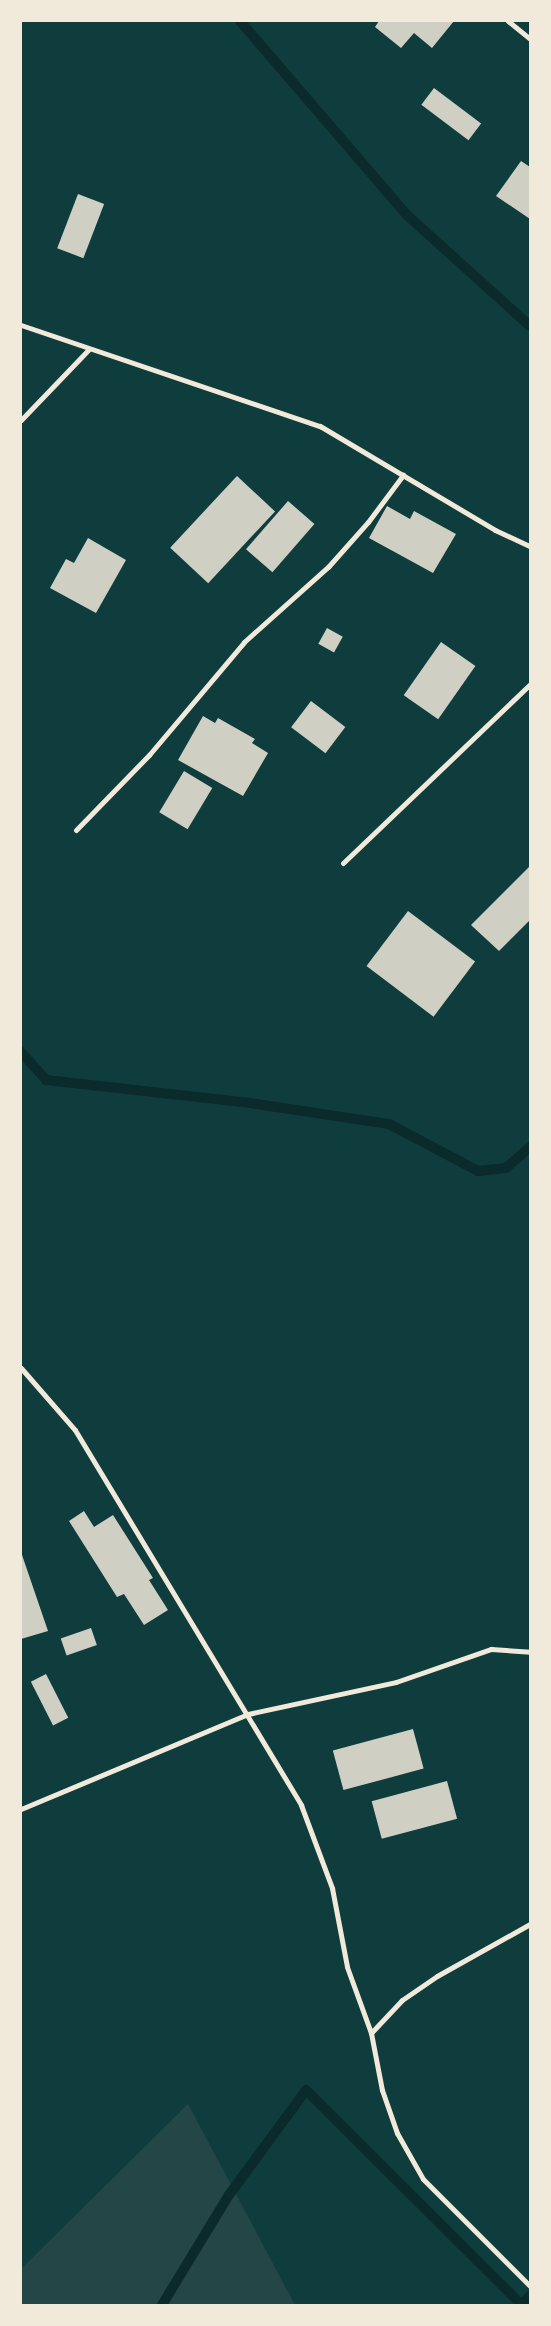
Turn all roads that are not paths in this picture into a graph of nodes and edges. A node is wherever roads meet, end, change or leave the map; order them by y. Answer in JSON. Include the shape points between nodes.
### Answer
{"nodes":[{"id":1,"x":508,"y":21,"type":"edge"},
{"id":2,"x":530,"y":39,"type":"edge"},
{"id":3,"x":21,"y":325,"type":"edge"},
{"id":4,"x":89,"y":349,"type":"junction"},
{"id":5,"x":21,"y":420,"type":"edge"},
{"id":6,"x":403,"y":475,"type":"junction"},
{"id":7,"x":530,"y":546,"type":"edge"},
{"id":8,"x":530,"y":684,"type":"edge"},
{"id":9,"x":76,"y":830,"type":"dead end"},
{"id":10,"x":343,"y":864,"type":"dead end"},
{"id":11,"x":21,"y":1368,"type":"edge"},
{"id":12,"x":530,"y":1652,"type":"edge"},
{"id":13,"x":248,"y":1714,"type":"junction"},
{"id":14,"x":21,"y":1809,"type":"edge"},
{"id":15,"x":530,"y":1924,"type":"edge"},
{"id":16,"x":371,"y":2033,"type":"junction"},
{"id":17,"x":530,"y":2286,"type":"edge"}],
"edges":[{"from":1,"to":2,"type":"street"},
{"from":3,"to":4,"type":"street"},
{"from":4,"to":5,"type":"street"},
{"from":4,"to":6,"type":"street","via":[[320,426]]},
{"from":6,"to":7,"type":"street"},
{"from":6,"to":9,"type":"street","via":[[368,522],[328,567],[244,642],[149,755]]},
{"from":8,"to":10,"type":"street"},
{"from":11,"to":13,"type":"street","via":[[75,1430]]},
{"from":12,"to":13,"type":"street","via":[[491,1649],[396,1682]]},
{"from":13,"to":14,"type":"street"},
{"from":13,"to":16,"type":"street","via":[[301,1805],[332,1888],[347,1966]]},
{"from":15,"to":16,"type":"street","via":[[437,1976],[402,2000]]},
{"from":16,"to":17,"type":"street","via":[[382,2090],[397,2133],[423,2179]]}]}
